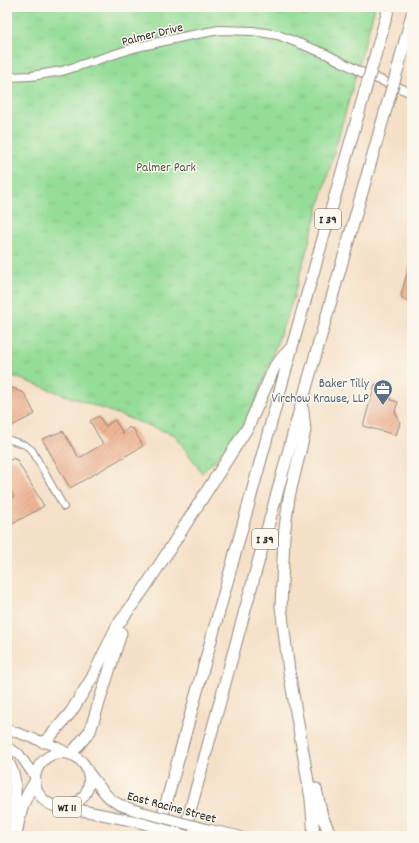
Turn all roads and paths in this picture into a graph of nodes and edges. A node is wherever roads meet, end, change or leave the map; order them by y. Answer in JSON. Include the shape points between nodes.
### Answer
{"nodes":[{"id":1,"x":389,"y":7,"type":"edge"},
{"id":2,"x":412,"y":14,"type":"edge"},
{"id":3,"x":7,"y":77,"type":"edge"},
{"id":4,"x":412,"y":93,"type":"edge"},
{"id":5,"x":292,"y":347,"type":"junction"},
{"id":6,"x":302,"y":402,"type":"junction"},
{"id":7,"x":7,"y":439,"type":"edge"},
{"id":8,"x":64,"y":508,"type":"dead end"},
{"id":9,"x":134,"y":604,"type":"junction"},
{"id":10,"x":296,"y":711,"type":"junction"},
{"id":11,"x":7,"y":729,"type":"edge"},
{"id":12,"x":43,"y":742,"type":"junction"},
{"id":13,"x":7,"y":747,"type":"edge"},
{"id":14,"x":69,"y":753,"type":"junction"},
{"id":15,"x":7,"y":761,"type":"edge"},
{"id":16,"x":89,"y":773,"type":"junction"},
{"id":17,"x":35,"y":779,"type":"junction"},
{"id":18,"x":63,"y":807,"type":"junction"},
{"id":19,"x":9,"y":836,"type":"edge"},
{"id":20,"x":16,"y":836,"type":"edge"},
{"id":21,"x":157,"y":836,"type":"edge"},
{"id":22,"x":183,"y":836,"type":"edge"},
{"id":23,"x":188,"y":836,"type":"edge"},
{"id":24,"x":238,"y":836,"type":"edge"},
{"id":25,"x":314,"y":836,"type":"edge"},
{"id":26,"x":331,"y":836,"type":"edge"}],
"edges":[{"from":1,"to":5,"type":"highway","number":"I 39","bridge":true},
{"from":2,"to":6,"type":"highway","number":"I 39","bridge":true},
{"from":3,"to":4,"type":"street","name":"Palmer Drive","via":[[62,71],[136,47],[219,30],[254,31],[285,38],[326,54],[363,73]]},
{"from":5,"to":9,"type":"highway","via":[[275,366],[248,427]]},
{"from":5,"to":21,"type":"highway","number":"I 39"},
{"from":6,"to":10,"type":"highway","via":[[305,431],[289,497],[281,571],[281,607]]},
{"from":6,"to":22,"type":"highway","number":"I 39"},
{"from":7,"to":8,"type":"street","via":[[32,450]]},
{"from":9,"to":12,"type":"highway","via":[[117,626],[92,678],[71,712],[50,738]]},
{"from":9,"to":14,"type":"highway","via":[[117,643],[90,731]]},
{"from":10,"to":25,"type":"highway","via":[[311,799]]},
{"from":10,"to":26,"type":"highway","via":[[306,740],[322,816]]},
{"from":11,"to":12,"type":"main road"},
{"from":12,"to":14,"type":"main road"},
{"from":13,"to":17,"type":"main road","via":[[19,754]]},
{"from":14,"to":16,"type":"highway","via":[[80,759]]},
{"from":14,"to":17,"type":"highway","via":[[57,753],[46,758],[39,766]]},
{"from":15,"to":19,"type":"highway","via":[[13,770],[16,789]]},
{"from":16,"to":18,"type":"highway","number":"WI 11","via":[[86,794],[73,805]]},
{"from":16,"to":24,"type":"highway","name":"East Racine Street","bridge":true,"via":[[102,792],[115,803]]},
{"from":17,"to":18,"type":"highway","number":"WI 11","via":[[38,792],[44,800]]},
{"from":17,"to":20,"type":"highway","via":[[21,809]]},
{"from":18,"to":23,"type":"highway","name":"East Racine Street","number":"WI 11","bridge":true,"via":[[134,821]]}]}
